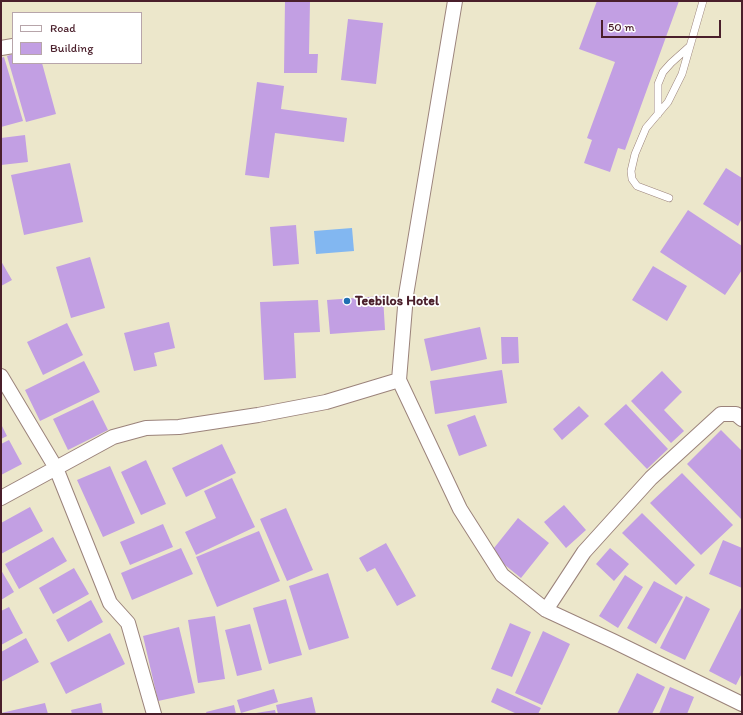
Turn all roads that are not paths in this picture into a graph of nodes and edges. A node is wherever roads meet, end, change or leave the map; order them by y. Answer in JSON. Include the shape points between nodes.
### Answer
{"nodes":[{"id":1,"x":455,"y":1,"type":"edge"},
{"id":2,"x":703,"y":1,"type":"edge"},
{"id":3,"x":12,"y":46,"type":"edge"},
{"id":4,"x":690,"y":46,"type":"junction"},
{"id":5,"x":1,"y":48,"type":"edge"},
{"id":6,"x":658,"y":114,"type":"junction"},
{"id":7,"x":669,"y":198,"type":"dead end"},
{"id":8,"x":1,"y":376,"type":"edge"},
{"id":9,"x":399,"y":380,"type":"junction"},
{"id":10,"x":742,"y":419,"type":"edge"},
{"id":11,"x":56,"y":468,"type":"junction"},
{"id":12,"x":1,"y":498,"type":"edge"},
{"id":13,"x":546,"y":610,"type":"junction"},
{"id":14,"x":742,"y":704,"type":"edge"},
{"id":15,"x":154,"y":714,"type":"edge"}],
"edges":[{"from":1,"to":9,"type":"street","via":[[406,295]]},
{"from":2,"to":4,"type":"lane"},
{"from":3,"to":5,"type":"street"},
{"from":4,"to":6,"type":"lane","via":[[682,74],[668,102]]},
{"from":4,"to":6,"type":"lane","via":[[663,72],[658,84]]},
{"from":6,"to":7,"type":"lane","via":[[646,128],[635,154],[632,178],[637,186]]},
{"from":8,"to":11,"type":"street"},
{"from":9,"to":11,"type":"street","via":[[326,402],[179,427],[146,428],[112,437]]},
{"from":9,"to":13,"type":"street","via":[[460,509],[502,575]]},
{"from":10,"to":13,"type":"street","via":[[736,414],[721,414],[651,478],[584,552]]},
{"from":11,"to":12,"type":"street"},
{"from":11,"to":15,"type":"street","via":[[110,603],[128,623]]},
{"from":13,"to":14,"type":"street"}]}
